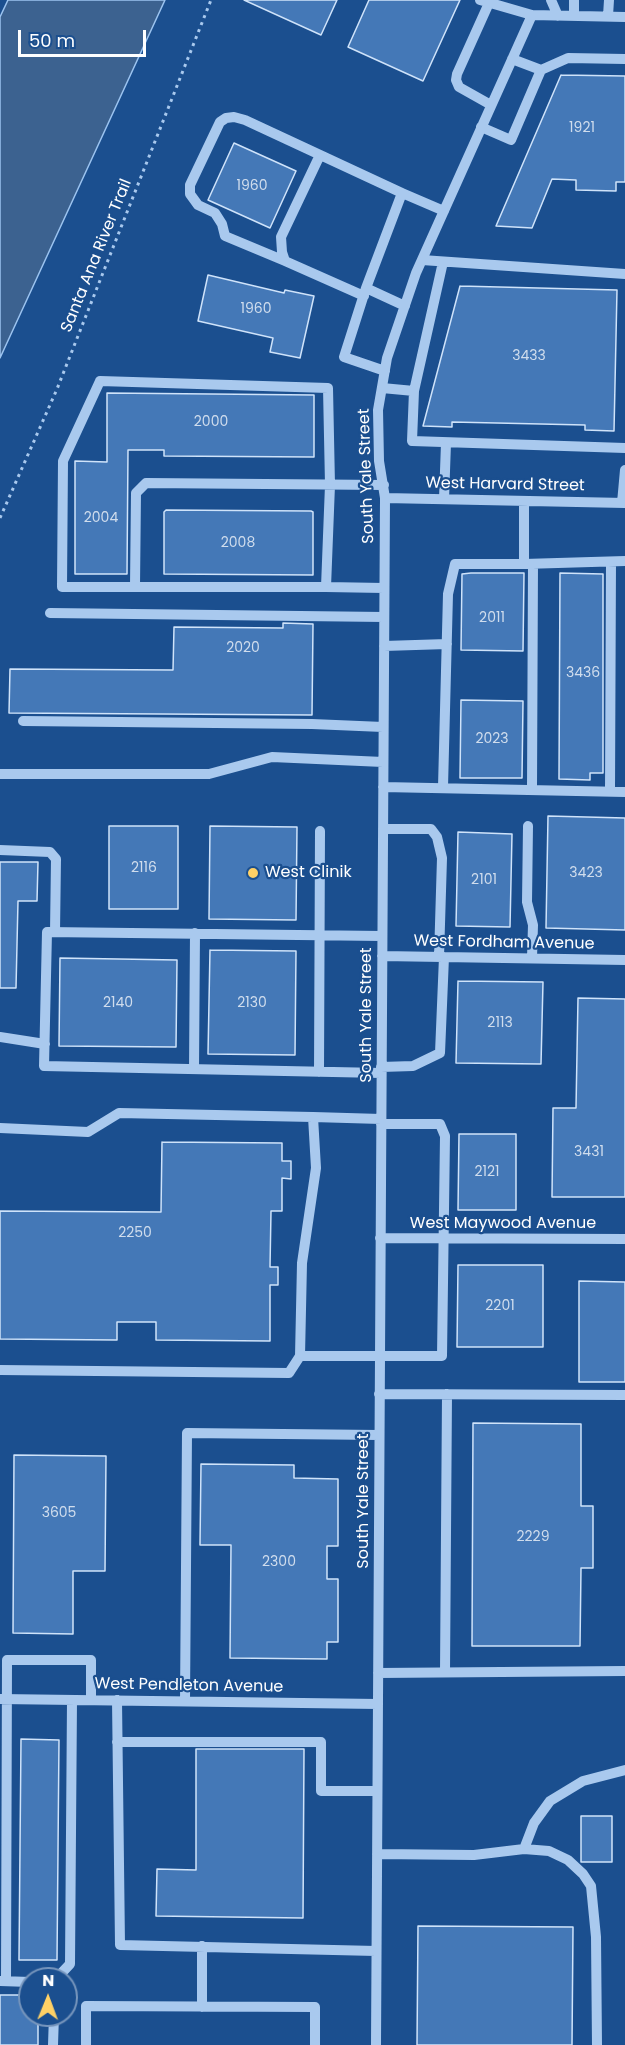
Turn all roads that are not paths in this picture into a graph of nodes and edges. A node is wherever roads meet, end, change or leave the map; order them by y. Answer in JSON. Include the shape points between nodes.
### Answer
{"nodes":[{"id":1,"x":550,"y":0,"type":"edge"},
{"id":2,"x":574,"y":0,"type":"edge"},
{"id":3,"x":609,"y":0,"type":"edge"},
{"id":4,"x":484,"y":2,"type":"edge"},
{"id":5,"x":532,"y":15,"type":"junction"},
{"id":6,"x":558,"y":16,"type":"junction"},
{"id":7,"x":574,"y":16,"type":"junction"},
{"id":8,"x":608,"y":16,"type":"junction"},
{"id":9,"x":625,"y":17,"type":"edge"},
{"id":10,"x":512,"y":59,"type":"junction"},
{"id":11,"x":625,"y":59,"type":"edge"},
{"id":12,"x":541,"y":70,"type":"junction"},
{"id":13,"x":491,"y":105,"type":"junction"},
{"id":14,"x":481,"y":127,"type":"junction"},
{"id":15,"x":320,"y":154,"type":"junction"},
{"id":16,"x":402,"y":193,"type":"junction"},
{"id":17,"x":444,"y":211,"type":"junction"},
{"id":18,"x":422,"y":260,"type":"junction"},
{"id":19,"x":285,"y":261,"type":"junction"},
{"id":20,"x":443,"y":262,"type":"junction"},
{"id":21,"x":625,"y":274,"type":"edge"},
{"id":22,"x":365,"y":292,"type":"junction"},
{"id":23,"x":405,"y":306,"type":"junction"},
{"id":24,"x":385,"y":371,"type":"junction"},
{"id":25,"x":382,"y":388,"type":"junction"},
{"id":26,"x":414,"y":392,"type":"junction"},
{"id":27,"x":446,"y":443,"type":"junction"},
{"id":28,"x":625,"y":448,"type":"edge"},
{"id":29,"x":625,"y":470,"type":"edge"},
{"id":30,"x":384,"y":484,"type":"junction"},
{"id":31,"x":330,"y":485,"type":"junction"},
{"id":32,"x":385,"y":498,"type":"junction"},
{"id":33,"x":444,"y":499,"type":"junction"},
{"id":34,"x":524,"y":501,"type":"junction"},
{"id":35,"x":623,"y":503,"type":"edge"},
{"id":36,"x":625,"y":561,"type":"edge"},
{"id":37,"x":611,"y":562,"type":"junction"},
{"id":38,"x":528,"y":564,"type":"junction"},
{"id":39,"x":135,"y":586,"type":"junction"},
{"id":40,"x":326,"y":587,"type":"junction"},
{"id":41,"x":384,"y":588,"type":"junction"},
{"id":42,"x":50,"y":613,"type":"dead end"},
{"id":43,"x":384,"y":617,"type":"junction"},
{"id":44,"x":447,"y":644,"type":"junction"},
{"id":45,"x":384,"y":646,"type":"junction"},
{"id":46,"x":23,"y":721,"type":"dead end"},
{"id":47,"x":384,"y":727,"type":"junction"},
{"id":48,"x":383,"y":762,"type":"junction"},
{"id":49,"x":0,"y":774,"type":"edge"},
{"id":50,"x":383,"y":787,"type":"junction"},
{"id":51,"x":443,"y":787,"type":"junction"},
{"id":52,"x":532,"y":789,"type":"junction"},
{"id":53,"x":610,"y":791,"type":"junction"},
{"id":54,"x":625,"y":792,"type":"edge"},
{"id":55,"x":528,"y":826,"type":"dead end"},
{"id":56,"x":383,"y":829,"type":"junction"},
{"id":57,"x":320,"y":831,"type":"dead end"},
{"id":58,"x":0,"y":850,"type":"edge"},
{"id":59,"x":55,"y":932,"type":"junction"},
{"id":60,"x":195,"y":933,"type":"junction"},
{"id":61,"x":319,"y":934,"type":"junction"},
{"id":62,"x":382,"y":936,"type":"junction"},
{"id":63,"x":382,"y":956,"type":"junction"},
{"id":64,"x":442,"y":957,"type":"junction"},
{"id":65,"x":532,"y":958,"type":"junction"},
{"id":66,"x":625,"y":960,"type":"edge"},
{"id":67,"x":0,"y":1037,"type":"edge"},
{"id":68,"x":45,"y":1044,"type":"junction"},
{"id":69,"x":194,"y":1069,"type":"junction"},
{"id":70,"x":381,"y":1070,"type":"junction"},
{"id":71,"x":319,"y":1072,"type":"junction"},
{"id":72,"x":313,"y":1117,"type":"junction"},
{"id":73,"x":381,"y":1122,"type":"junction"},
{"id":74,"x":0,"y":1128,"type":"edge"},
{"id":75,"x":380,"y":1238,"type":"junction"},
{"id":76,"x":443,"y":1238,"type":"junction"},
{"id":77,"x":625,"y":1239,"type":"edge"},
{"id":78,"x":300,"y":1356,"type":"junction"},
{"id":79,"x":380,"y":1357,"type":"junction"},
{"id":80,"x":0,"y":1370,"type":"edge"},
{"id":81,"x":379,"y":1394,"type":"junction"},
{"id":82,"x":447,"y":1394,"type":"junction"},
{"id":83,"x":625,"y":1395,"type":"edge"},
{"id":84,"x":379,"y":1435,"type":"junction"},
{"id":85,"x":445,"y":1671,"type":"junction"},
{"id":86,"x":625,"y":1671,"type":"edge"},
{"id":87,"x":378,"y":1673,"type":"junction"},
{"id":88,"x":3,"y":1699,"type":"edge"},
{"id":89,"x":72,"y":1700,"type":"junction"},
{"id":90,"x":91,"y":1700,"type":"junction"},
{"id":91,"x":117,"y":1700,"type":"junction"},
{"id":92,"x":185,"y":1701,"type":"junction"},
{"id":93,"x":378,"y":1704,"type":"junction"},
{"id":94,"x":117,"y":1742,"type":"junction"},
{"id":95,"x":625,"y":1770,"type":"edge"},
{"id":96,"x":377,"y":1791,"type":"junction"},
{"id":97,"x":524,"y":1849,"type":"junction"},
{"id":98,"x":377,"y":1854,"type":"junction"},
{"id":99,"x":202,"y":1946,"type":"junction"},
{"id":100,"x":376,"y":1951,"type":"junction"},
{"id":101,"x":67,"y":1967,"type":"edge"},
{"id":102,"x":3,"y":1981,"type":"edge"},
{"id":103,"x":18,"y":1982,"type":"edge"},
{"id":104,"x":202,"y":2007,"type":"junction"},
{"id":105,"x":54,"y":2027,"type":"edge"},
{"id":106,"x":53,"y":2045,"type":"edge"},
{"id":107,"x":86,"y":2045,"type":"edge"},
{"id":108,"x":315,"y":2045,"type":"edge"},
{"id":109,"x":376,"y":2045,"type":"edge"},
{"id":110,"x":597,"y":2045,"type":"edge"}],
"edges":[{"from":1,"to":6,"type":"street"},
{"from":2,"to":7,"type":"street"},
{"from":3,"to":8,"type":"street"},
{"from":4,"to":5,"type":"street"},
{"from":4,"to":13,"type":"street","via":[[456,80],[459,87]]},
{"from":5,"to":6,"type":"street"},
{"from":5,"to":10,"type":"street","name":"South Yale Street"},
{"from":6,"to":7,"type":"street"},
{"from":7,"to":8,"type":"street"},
{"from":8,"to":9,"type":"street"},
{"from":10,"to":12,"type":"street"},
{"from":10,"to":13,"type":"street","name":"South Yale Street"},
{"from":11,"to":12,"type":"street","via":[[568,58]]},
{"from":12,"to":14,"type":"street","via":[[511,140]]},
{"from":13,"to":14,"type":"street","name":"South Yale Street"},
{"from":14,"to":17,"type":"street","name":"South Yale Street"},
{"from":15,"to":16,"type":"street"},
{"from":15,"to":19,"type":"street","via":[[281,237]]},
{"from":15,"to":19,"type":"street","via":[[245,120],[226,118],[220,122],[190,185],[190,194],[198,205],[215,213],[225,236]]},
{"from":16,"to":17,"type":"street"},
{"from":16,"to":22,"type":"street"},
{"from":17,"to":18,"type":"street","name":"South Yale Street"},
{"from":18,"to":20,"type":"street"},
{"from":18,"to":23,"type":"street","name":"South Yale Street"},
{"from":19,"to":22,"type":"street"},
{"from":20,"to":21,"type":"street"},
{"from":20,"to":26,"type":"street"},
{"from":22,"to":23,"type":"street"},
{"from":22,"to":24,"type":"street","via":[[344,357]]},
{"from":23,"to":24,"type":"street","name":"South Yale Street"},
{"from":24,"to":25,"type":"street","name":"South Yale Street"},
{"from":25,"to":26,"type":"street"},
{"from":25,"to":30,"type":"street","name":"South Yale Street","via":[[378,410],[379,461]]},
{"from":26,"to":27,"type":"street","via":[[412,441]]},
{"from":27,"to":28,"type":"street"},
{"from":27,"to":33,"type":"street"},
{"from":29,"to":35,"type":"street"},
{"from":30,"to":31,"type":"street"},
{"from":30,"to":32,"type":"street","name":"South Yale Street"},
{"from":31,"to":39,"type":"street","via":[[147,483],[136,493]]},
{"from":31,"to":39,"type":"street","via":[[328,388],[100,381],[63,460],[62,587]]},
{"from":31,"to":40,"type":"street"},
{"from":32,"to":33,"type":"street","name":"West Harvard Street"},
{"from":32,"to":41,"type":"street","name":"South Yale Street"},
{"from":33,"to":34,"type":"street","name":"West Harvard Street"},
{"from":34,"to":35,"type":"street","name":"West Harvard Street"},
{"from":34,"to":38,"type":"street"},
{"from":36,"to":37,"type":"street"},
{"from":37,"to":38,"type":"street"},
{"from":37,"to":53,"type":"street"},
{"from":38,"to":44,"type":"street","via":[[455,564],[448,594]]},
{"from":38,"to":52,"type":"street"},
{"from":39,"to":40,"type":"street"},
{"from":40,"to":41,"type":"street"},
{"from":41,"to":43,"type":"street","name":"South Yale Street"},
{"from":42,"to":43,"type":"street"},
{"from":43,"to":45,"type":"street","name":"South Yale Street"},
{"from":44,"to":45,"type":"street"},
{"from":44,"to":51,"type":"street"},
{"from":45,"to":47,"type":"street","name":"South Yale Street"},
{"from":46,"to":47,"type":"street"},
{"from":47,"to":48,"type":"street","name":"South Yale Street"},
{"from":48,"to":49,"type":"street","via":[[272,757],[209,774]]},
{"from":48,"to":50,"type":"street","name":"South Yale Street"},
{"from":50,"to":51,"type":"street"},
{"from":50,"to":56,"type":"street","name":"South Yale Street"},
{"from":51,"to":52,"type":"street"},
{"from":52,"to":53,"type":"street"},
{"from":53,"to":54,"type":"street"},
{"from":55,"to":65,"type":"street","via":[[527,902],[533,925]]},
{"from":56,"to":62,"type":"street","name":"South Yale Street"},
{"from":56,"to":64,"type":"street","via":[[431,830],[437,837],[442,858]]},
{"from":57,"to":61,"type":"street"},
{"from":58,"to":59,"type":"street","via":[[50,852],[56,859]]},
{"from":59,"to":60,"type":"street"},
{"from":59,"to":68,"type":"street","via":[[47,932]]},
{"from":60,"to":61,"type":"street"},
{"from":60,"to":69,"type":"street"},
{"from":61,"to":62,"type":"street"},
{"from":61,"to":71,"type":"street"},
{"from":62,"to":63,"type":"street","name":"South Yale Street"},
{"from":63,"to":64,"type":"street","name":"West Fordham Avenue"},
{"from":63,"to":70,"type":"street","name":"South Yale Street"},
{"from":64,"to":65,"type":"street","name":"West Fordham Avenue"},
{"from":64,"to":70,"type":"street","via":[[440,1053],[413,1066]]},
{"from":65,"to":66,"type":"street","name":"West Fordham Avenue"},
{"from":67,"to":68,"type":"street"},
{"from":68,"to":69,"type":"street","via":[[44,1066]]},
{"from":69,"to":71,"type":"street"},
{"from":70,"to":71,"type":"street"},
{"from":70,"to":73,"type":"street","name":"South Yale Street"},
{"from":72,"to":73,"type":"street"},
{"from":72,"to":74,"type":"street","via":[[119,1113],[88,1132]]},
{"from":72,"to":78,"type":"street","via":[[316,1168],[302,1263]]},
{"from":73,"to":75,"type":"street","name":"South Yale Street"},
{"from":73,"to":76,"type":"street","via":[[440,1124],[445,1136]]},
{"from":75,"to":76,"type":"street","name":"West Maywood Avenue"},
{"from":75,"to":79,"type":"street","name":"South Yale Street"},
{"from":76,"to":77,"type":"street","name":"West Maywood Avenue"},
{"from":76,"to":79,"type":"street","via":[[442,1356]]},
{"from":78,"to":79,"type":"street"},
{"from":78,"to":80,"type":"street","via":[[289,1373]]},
{"from":79,"to":81,"type":"street","name":"South Yale Street"},
{"from":81,"to":82,"type":"street"},
{"from":81,"to":84,"type":"street","name":"South Yale Street"},
{"from":82,"to":83,"type":"street"},
{"from":82,"to":85,"type":"street"},
{"from":84,"to":87,"type":"street","name":"South Yale Street"},
{"from":84,"to":92,"type":"street","via":[[187,1433]]},
{"from":85,"to":86,"type":"street"},
{"from":85,"to":87,"type":"street"},
{"from":87,"to":93,"type":"street","name":"South Yale Street"},
{"from":88,"to":89,"type":"street","name":"West Pendleton Avenue"},
{"from":88,"to":90,"type":"street","via":[[7,1660],[90,1660]]},
{"from":88,"to":102,"type":"street"},
{"from":89,"to":90,"type":"street","name":"West Pendleton Avenue"},
{"from":89,"to":101,"type":"street"},
{"from":90,"to":91,"type":"street","name":"West Pendleton Avenue"},
{"from":91,"to":92,"type":"street","name":"West Pendleton Avenue"},
{"from":91,"to":94,"type":"street"},
{"from":92,"to":93,"type":"street","name":"West Pendleton Avenue"},
{"from":93,"to":96,"type":"street","name":"South Yale Street"},
{"from":94,"to":96,"type":"street","via":[[321,1742],[321,1791]]},
{"from":94,"to":99,"type":"street","via":[[120,1945]]},
{"from":95,"to":97,"type":"street","via":[[583,1780],[550,1801],[534,1823]]},
{"from":96,"to":98,"type":"street","name":"South Yale Street"},
{"from":97,"to":98,"type":"street","via":[[474,1855]]},
{"from":97,"to":110,"type":"street","via":[[549,1851],[568,1860],[591,1886],[596,1937]]},
{"from":98,"to":100,"type":"street","name":"South Yale Street"},
{"from":99,"to":100,"type":"street"},
{"from":99,"to":104,"type":"street"},
{"from":100,"to":109,"type":"street","name":"South Yale Street"},
{"from":102,"to":103,"type":"street"},
{"from":104,"to":107,"type":"street","via":[[86,2006]]},
{"from":104,"to":108,"type":"street","via":[[315,2007]]},
{"from":105,"to":106,"type":"street"}]}
